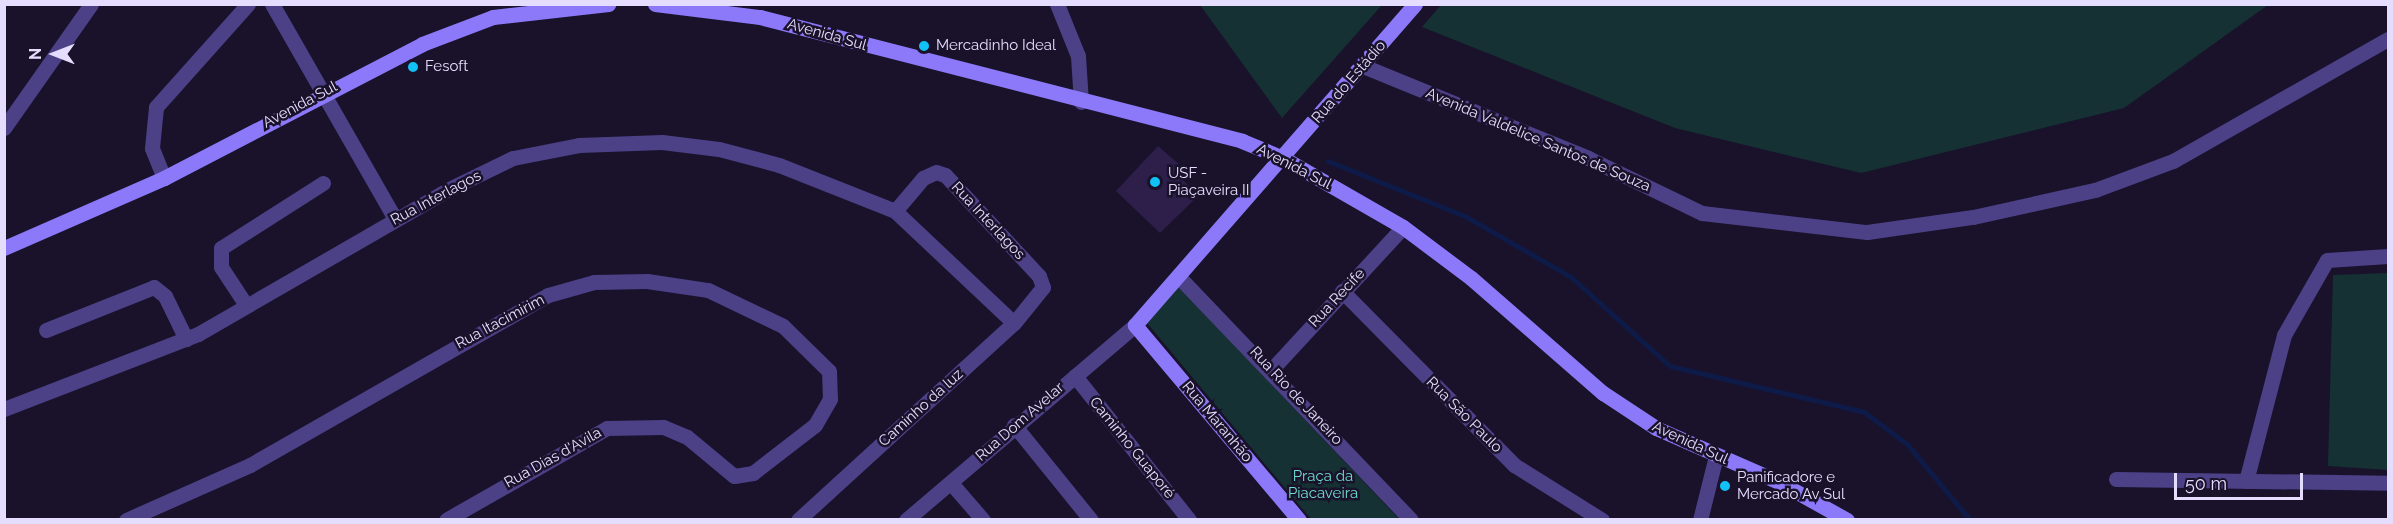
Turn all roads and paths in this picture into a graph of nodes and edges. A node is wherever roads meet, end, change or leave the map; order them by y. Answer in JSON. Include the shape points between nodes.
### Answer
{"nodes":[{"id":1,"x":91,"y":4,"type":"edge"},
{"id":2,"x":248,"y":4,"type":"edge"},
{"id":3,"x":272,"y":4,"type":"edge"},
{"id":4,"x":608,"y":4,"type":"edge"},
{"id":5,"x":656,"y":4,"type":"edge"},
{"id":6,"x":1057,"y":4,"type":"edge"},
{"id":7,"x":1415,"y":4,"type":"edge"},
{"id":8,"x":2388,"y":39,"type":"edge"},
{"id":9,"x":1363,"y":66,"type":"junction"},
{"id":10,"x":324,"y":92,"type":"junction"},
{"id":11,"x":1081,"y":102,"type":"junction"},
{"id":12,"x":4,"y":128,"type":"edge"},
{"id":13,"x":1283,"y":158,"type":"junction"},
{"id":14,"x":164,"y":178,"type":"junction"},
{"id":15,"x":323,"y":183,"type":"dead end"},
{"id":16,"x":895,"y":211,"type":"junction"},
{"id":17,"x":395,"y":219,"type":"junction"},
{"id":18,"x":1403,"y":227,"type":"junction"},
{"id":19,"x":4,"y":248,"type":"edge"},
{"id":20,"x":2388,"y":256,"type":"edge"},
{"id":21,"x":1178,"y":276,"type":"junction"},
{"id":22,"x":1342,"y":291,"type":"junction"},
{"id":23,"x":1040,"y":294,"type":"joint"},
{"id":24,"x":246,"y":305,"type":"junction"},
{"id":25,"x":1014,"y":323,"type":"junction"},
{"id":26,"x":1135,"y":325,"type":"junction"},
{"id":27,"x":46,"y":330,"type":"dead end"},
{"id":28,"x":186,"y":339,"type":"junction"},
{"id":29,"x":1272,"y":369,"type":"junction"},
{"id":30,"x":1075,"y":376,"type":"junction"},
{"id":31,"x":4,"y":409,"type":"edge"},
{"id":32,"x":815,"y":425,"type":"joint"},
{"id":33,"x":1014,"y":425,"type":"junction"},
{"id":34,"x":1716,"y":456,"type":"junction"},
{"id":35,"x":2116,"y":479,"type":"dead end"},
{"id":36,"x":2246,"y":481,"type":"junction"},
{"id":37,"x":951,"y":483,"type":"junction"},
{"id":38,"x":2388,"y":483,"type":"edge"},
{"id":39,"x":126,"y":519,"type":"edge"},
{"id":40,"x":446,"y":519,"type":"edge"},
{"id":41,"x":798,"y":519,"type":"edge"},
{"id":42,"x":906,"y":519,"type":"edge"},
{"id":43,"x":983,"y":519,"type":"edge"},
{"id":44,"x":1091,"y":519,"type":"edge"},
{"id":45,"x":1190,"y":519,"type":"edge"},
{"id":46,"x":1299,"y":519,"type":"edge"},
{"id":47,"x":1411,"y":519,"type":"edge"},
{"id":48,"x":1602,"y":519,"type":"edge"},
{"id":49,"x":1700,"y":519,"type":"edge"},
{"id":50,"x":1847,"y":519,"type":"edge"}],
"edges":[{"from":1,"to":12,"type":"street"},
{"from":2,"to":14,"type":"street","via":[[156,107],[152,148]]},
{"from":3,"to":10,"type":"street"},
{"from":4,"to":10,"type":"street","name":"Avenida Sul","via":[[494,17],[422,44]]},
{"from":5,"to":11,"type":"street","name":"Avenida Sul","via":[[760,16]]},
{"from":6,"to":11,"type":"street","via":[[1078,56]]},
{"from":7,"to":9,"type":"street","name":"Rua do Estádio"},
{"from":8,"to":9,"type":"street","name":"Avenida Valdelice Santos de Souza","via":[[2173,161],[2095,190],[1973,217],[1867,232],[1702,213],[1588,158]]},
{"from":9,"to":13,"type":"street","name":"Rua do Estádio"},
{"from":10,"to":14,"type":"street","name":"Avenida Sul"},
{"from":10,"to":17,"type":"street"},
{"from":11,"to":13,"type":"street","name":"Avenida Sul","via":[[1242,141]]},
{"from":13,"to":18,"type":"street","name":"Avenida Sul"},
{"from":13,"to":21,"type":"street","name":"Rua do Estádio"},
{"from":14,"to":19,"type":"street","name":"Avenida Sul"},
{"from":15,"to":24,"type":"street","via":[[221,248],[221,267]]},
{"from":16,"to":17,"type":"street","name":"Rua Interlagos","via":[[778,165],[662,142],[579,145],[513,158]]},
{"from":16,"to":23,"type":"street","name":"Rua Interlagos","via":[[923,178],[936,172],[945,176],[1039,276]]},
{"from":16,"to":25,"type":"street","name":"Rua Interlagos"},
{"from":17,"to":24,"type":"street","name":"Rua Interlagos"},
{"from":18,"to":22,"type":"street","name":"Rua Recife"},
{"from":18,"to":34,"type":"street","name":"Avenida Sul","via":[[1471,278],[1603,393],[1656,428]]},
{"from":20,"to":36,"type":"street","via":[[2328,260],[2284,335]]},
{"from":21,"to":26,"type":"street","name":"Rua do Estádio"},
{"from":21,"to":29,"type":"street","name":"Rua Rio de Janeiro"},
{"from":22,"to":29,"type":"street","name":"Rua Recife"},
{"from":22,"to":48,"type":"street","name":"Rua São Paulo","via":[[1514,465]]},
{"from":23,"to":25,"type":"street","name":"Caminho da luz"},
{"from":24,"to":28,"type":"street","name":"Rua Interlagos"},
{"from":25,"to":41,"type":"street","name":"Caminho da luz"},
{"from":26,"to":30,"type":"street","name":"Rua Dom Avelar"},
{"from":26,"to":46,"type":"street","name":"Rua Maranhão"},
{"from":27,"to":28,"type":"street","via":[[154,287],[165,296]]},
{"from":28,"to":31,"type":"street","name":"Rua Interlagos"},
{"from":29,"to":47,"type":"street","name":"Rua Rio de Janeiro"},
{"from":30,"to":33,"type":"street","name":"Rua Dom Avelar"},
{"from":30,"to":45,"type":"street","name":"Caminho Guaporé"},
{"from":32,"to":39,"type":"street","name":"Rua Itacimirim","via":[[830,399],[829,371],[783,326],[708,291],[647,282],[594,282],[548,295],[250,465]]},
{"from":32,"to":40,"type":"street","name":"Rua Dias d'Avila","via":[[759,471],[737,477],[687,437],[663,427],[607,428]]},
{"from":33,"to":37,"type":"street","name":"Rua Dom Avelar"},
{"from":33,"to":44,"type":"street"},
{"from":34,"to":49,"type":"street"},
{"from":34,"to":50,"type":"street","name":"Avenida Sul"},
{"from":35,"to":36,"type":"street"},
{"from":36,"to":38,"type":"street"},
{"from":37,"to":42,"type":"street","name":"Rua Dom Avelar"},
{"from":37,"to":43,"type":"street"}]}
